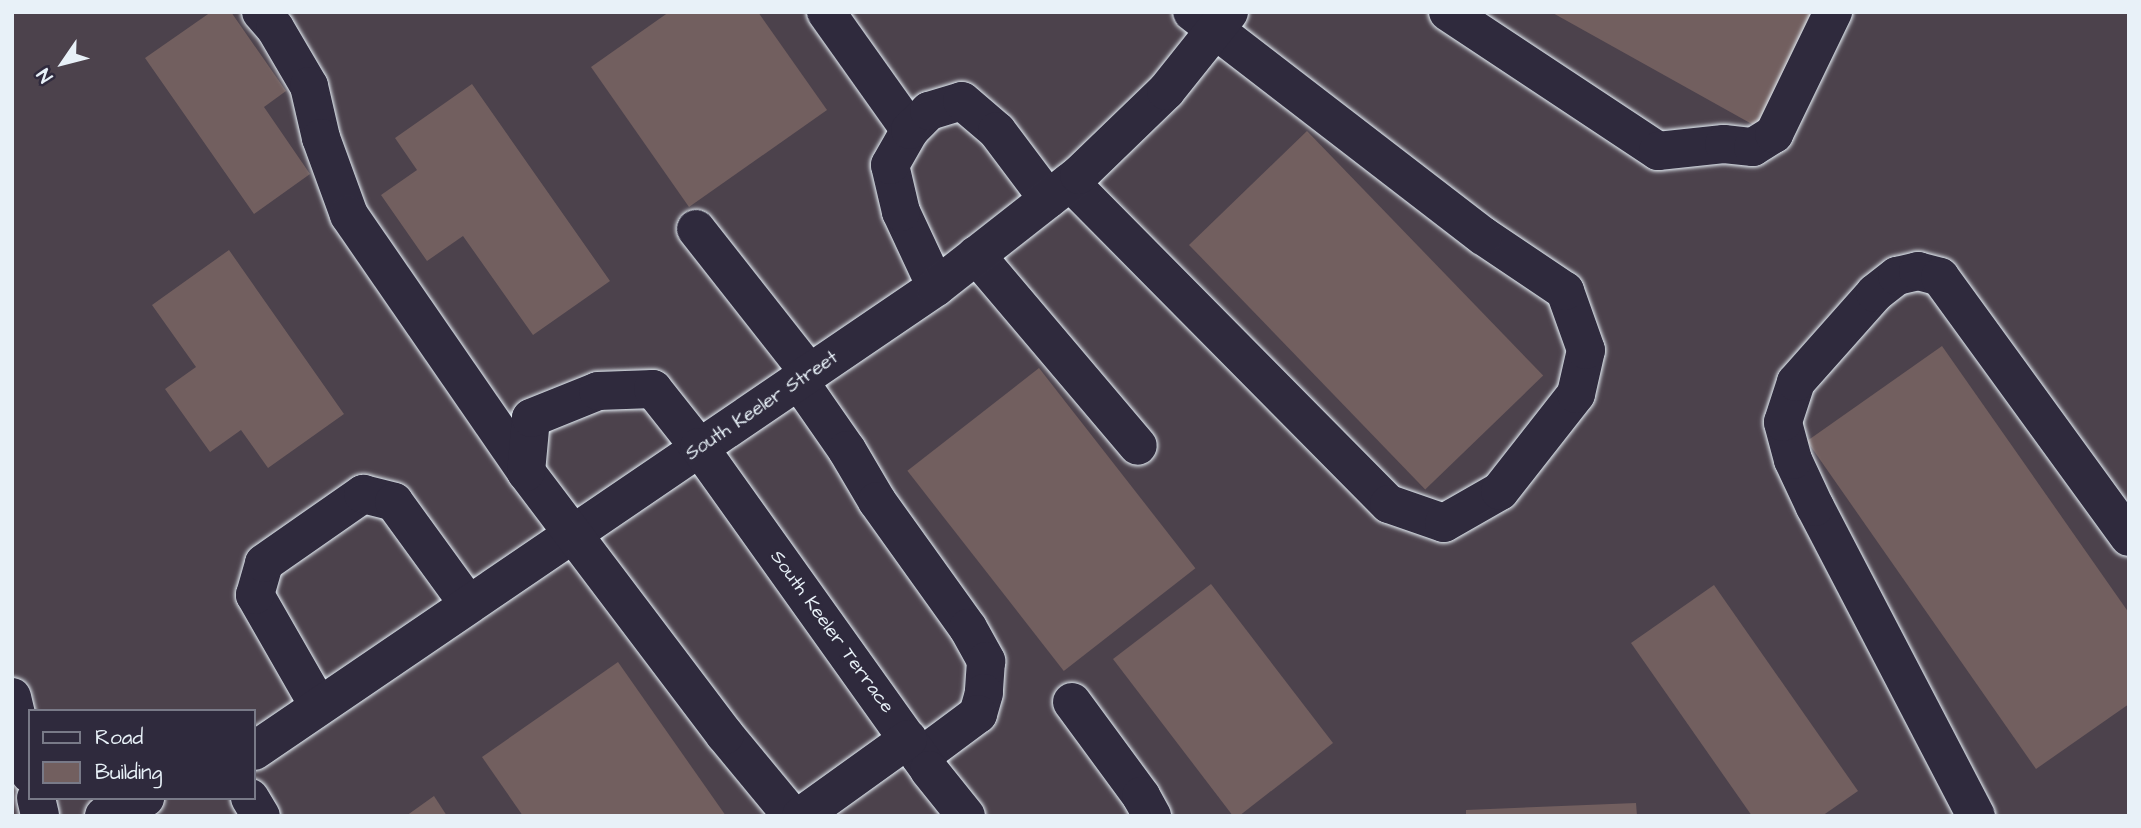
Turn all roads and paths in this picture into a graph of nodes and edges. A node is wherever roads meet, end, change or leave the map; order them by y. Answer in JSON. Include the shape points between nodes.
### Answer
{"nodes":[{"id":1,"x":261,"y":12,"type":"edge"},
{"id":2,"x":826,"y":12,"type":"edge"},
{"id":3,"x":1448,"y":12,"type":"edge"},
{"id":4,"x":1833,"y":12,"type":"edge"},
{"id":5,"x":1212,"y":19,"type":"edge"},
{"id":6,"x":910,"y":130,"type":"junction"},
{"id":7,"x":1059,"y":191,"type":"junction"},
{"id":8,"x":696,"y":229,"type":"dead end"},
{"id":9,"x":976,"y":255,"type":"junction"},
{"id":10,"x":936,"y":287,"type":"junction"},
{"id":11,"x":805,"y":378,"type":"junction"},
{"id":12,"x":1138,"y":446,"type":"dead end"},
{"id":13,"x":699,"y":447,"type":"junction"},
{"id":14,"x":526,"y":472,"type":"junction"},
{"id":15,"x":572,"y":534,"type":"junction"},
{"id":16,"x":2129,"y":537,"type":"edge"},
{"id":17,"x":468,"y":604,"type":"junction"},
{"id":18,"x":12,"y":697,"type":"edge"},
{"id":19,"x":1072,"y":702,"type":"dead end"},
{"id":20,"x":318,"y":705,"type":"junction"},
{"id":21,"x":914,"y":748,"type":"junction"},
{"id":22,"x":256,"y":750,"type":"edge"},
{"id":23,"x":28,"y":765,"type":"edge"},
{"id":24,"x":140,"y":800,"type":"edge"},
{"id":25,"x":251,"y":800,"type":"edge"},
{"id":26,"x":104,"y":816,"type":"edge"},
{"id":27,"x":261,"y":816,"type":"edge"},
{"id":28,"x":792,"y":816,"type":"edge"},
{"id":29,"x":801,"y":816,"type":"edge"},
{"id":30,"x":966,"y":816,"type":"edge"},
{"id":31,"x":1152,"y":816,"type":"edge"},
{"id":32,"x":1976,"y":816,"type":"edge"}],
"edges":[{"from":1,"to":14,"type":"street","via":[[309,86],[321,138],[349,215]]},
{"from":2,"to":6,"type":"street"},
{"from":3,"to":4,"type":"street","via":[[1658,151],[1724,144],[1753,147],[1774,134]]},
{"from":5,"to":7,"type":"street","name":"South Keeler Street","via":[[1166,91]]},
{"from":5,"to":7,"type":"street","via":[[1483,236],[1565,291],[1587,350],[1576,394],[1500,491],[1444,523],[1389,504]]},
{"from":6,"to":7,"type":"street","via":[[929,111],[962,101]]},
{"from":6,"to":10,"type":"street","via":[[890,165],[901,212]]},
{"from":7,"to":9,"type":"street","name":"South Keeler Street"},
{"from":8,"to":11,"type":"street"},
{"from":9,"to":10,"type":"street","name":"South Keeler Street"},
{"from":9,"to":12,"type":"street"},
{"from":10,"to":11,"type":"street","name":"South Keeler Street"},
{"from":11,"to":13,"type":"street","name":"South Keeler Street"},
{"from":11,"to":21,"type":"street","via":[[877,501],[968,628],[986,661],[978,713]]},
{"from":13,"to":14,"type":"street","name":"South Keeler Terrace","via":[[653,389],[598,391],[531,418]]},
{"from":13,"to":15,"type":"street","name":"South Keeler Street"},
{"from":13,"to":21,"type":"street","name":"South Keeler Terrace"},
{"from":14,"to":15,"type":"street"},
{"from":15,"to":17,"type":"street","name":"South Keeler Street"},
{"from":15,"to":28,"type":"street"},
{"from":16,"to":32,"type":"street","via":[[1940,277],[1918,271],[1897,276],[1875,293],[1796,382],[1783,422],[1793,460]]},
{"from":17,"to":20,"type":"street","name":"South Keeler Street"},
{"from":17,"to":20,"type":"street","via":[[394,502],[363,494],[264,563],[255,595]]},
{"from":18,"to":23,"type":"street"},
{"from":19,"to":31,"type":"street"},
{"from":20,"to":22,"type":"street","name":"South Keeler Street"},
{"from":21,"to":29,"type":"street"},
{"from":21,"to":30,"type":"street","name":"South Keeler Terrace"},
{"from":24,"to":26,"type":"street"},
{"from":25,"to":27,"type":"street"}]}
